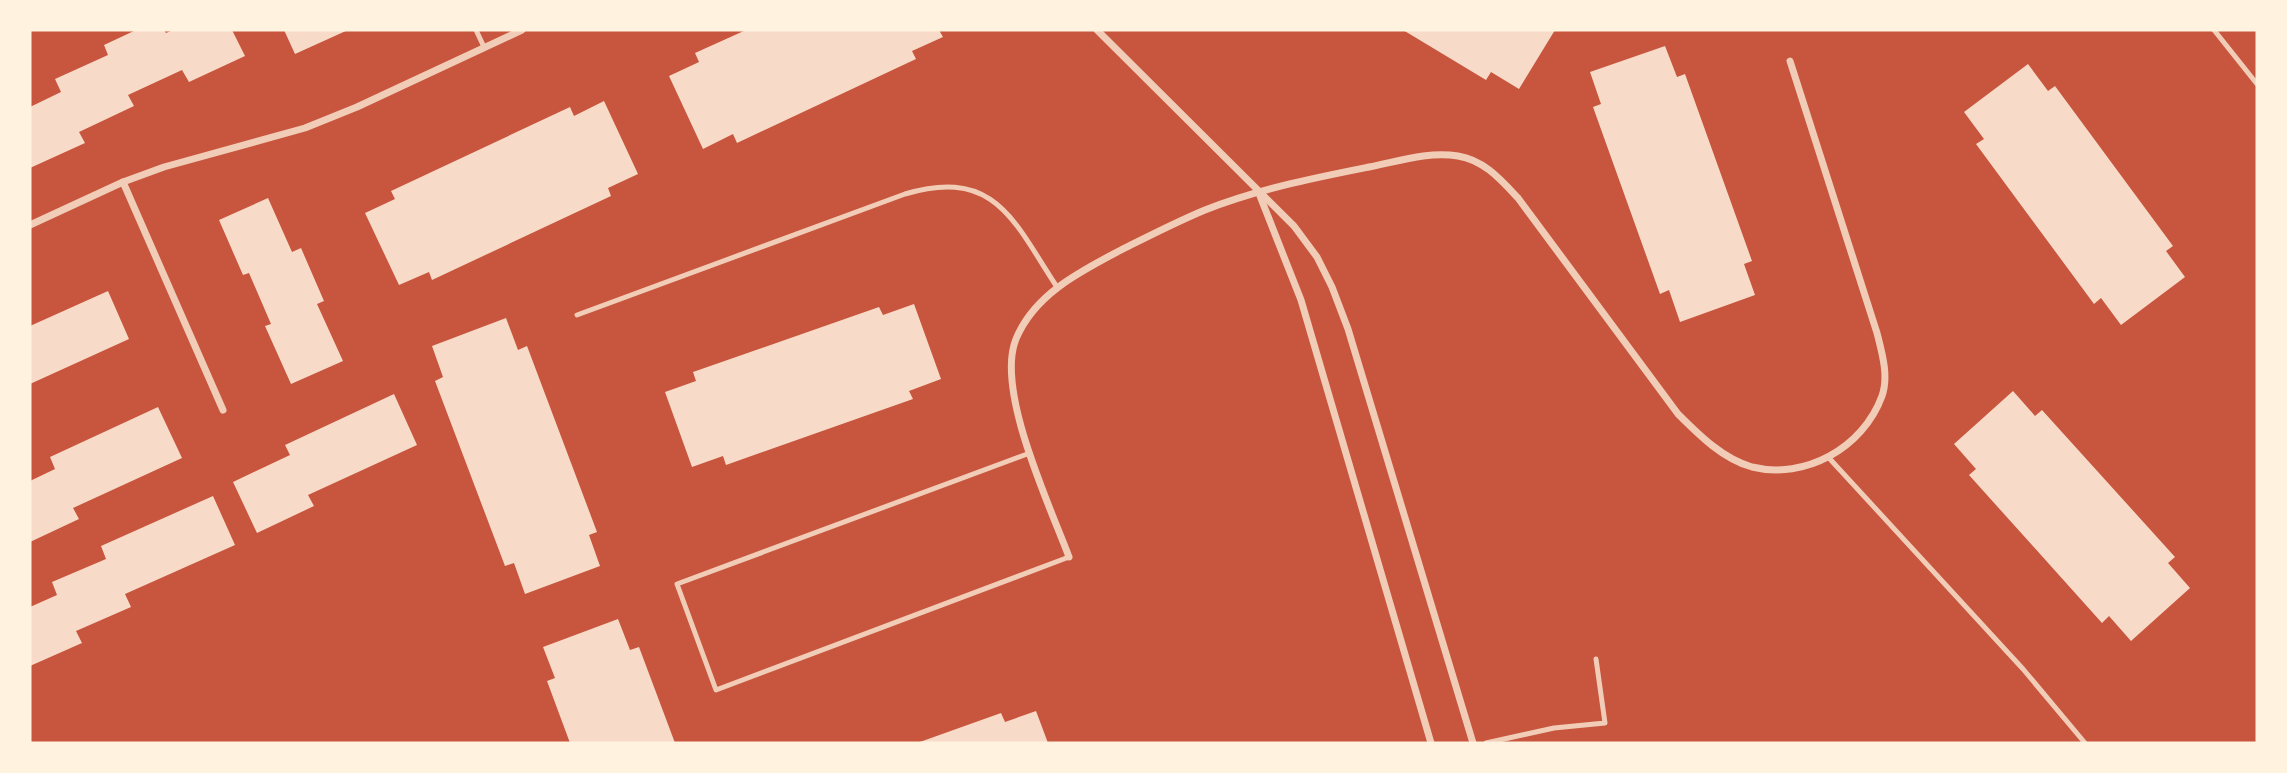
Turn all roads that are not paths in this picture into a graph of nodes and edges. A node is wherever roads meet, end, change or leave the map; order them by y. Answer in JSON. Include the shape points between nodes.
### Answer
{"nodes":[{"id":1,"x":477,"y":30,"type":"edge"},
{"id":2,"x":522,"y":30,"type":"edge"},
{"id":3,"x":1097,"y":30,"type":"edge"},
{"id":4,"x":2214,"y":30,"type":"edge"},
{"id":5,"x":485,"y":47,"type":"junction"},
{"id":6,"x":1790,"y":61,"type":"dead end"},
{"id":7,"x":2257,"y":84,"type":"edge"},
{"id":8,"x":123,"y":182,"type":"junction"},
{"id":9,"x":1258,"y":192,"type":"junction"},
{"id":10,"x":30,"y":225,"type":"edge"},
{"id":11,"x":1057,"y":287,"type":"junction"},
{"id":12,"x":577,"y":315,"type":"dead end"},
{"id":13,"x":223,"y":410,"type":"dead end"},
{"id":14,"x":1030,"y":453,"type":"junction"},
{"id":15,"x":1829,"y":458,"type":"junction"},
{"id":16,"x":1069,"y":557,"type":"joint"},
{"id":17,"x":1596,"y":659,"type":"dead end"},
{"id":18,"x":1431,"y":743,"type":"edge"},
{"id":19,"x":1473,"y":743,"type":"edge"},
{"id":20,"x":1486,"y":743,"type":"edge"},
{"id":21,"x":2085,"y":743,"type":"edge"}],
"edges":[{"from":1,"to":5,"type":"lane"},
{"from":2,"to":5,"type":"street"},
{"from":3,"to":9,"type":"street"},
{"from":4,"to":7,"type":"lane"},
{"from":5,"to":8,"type":"street","via":[[305,128]]},
{"from":6,"to":15,"type":"street","via":[[1885,367],[1883,395],[1870,420]]},
{"from":8,"to":10,"type":"street"},
{"from":8,"to":13,"type":"street"},
{"from":9,"to":11,"type":"street","via":[[1160,230]]},
{"from":9,"to":15,"type":"street","via":[[1435,154],[1461,156],[1484,165],[1518,198],[1678,414],[1701,436],[1750,466],[1779,471]]},
{"from":9,"to":18,"type":"street","via":[[1301,300]]},
{"from":9,"to":19,"type":"street","via":[[1294,226],[1332,287]]},
{"from":11,"to":12,"type":"lane","via":[[1009,216],[993,201],[976,191],[941,187],[905,194]]},
{"from":11,"to":14,"type":"street","via":[[1033,310],[1015,340],[1010,376]]},
{"from":14,"to":16,"type":"street"},
{"from":14,"to":16,"type":"lane","via":[[677,584],[716,690]]},
{"from":15,"to":21,"type":"lane"},
{"from":17,"to":20,"type":"lane","via":[[1605,723],[1554,728]]}]}
